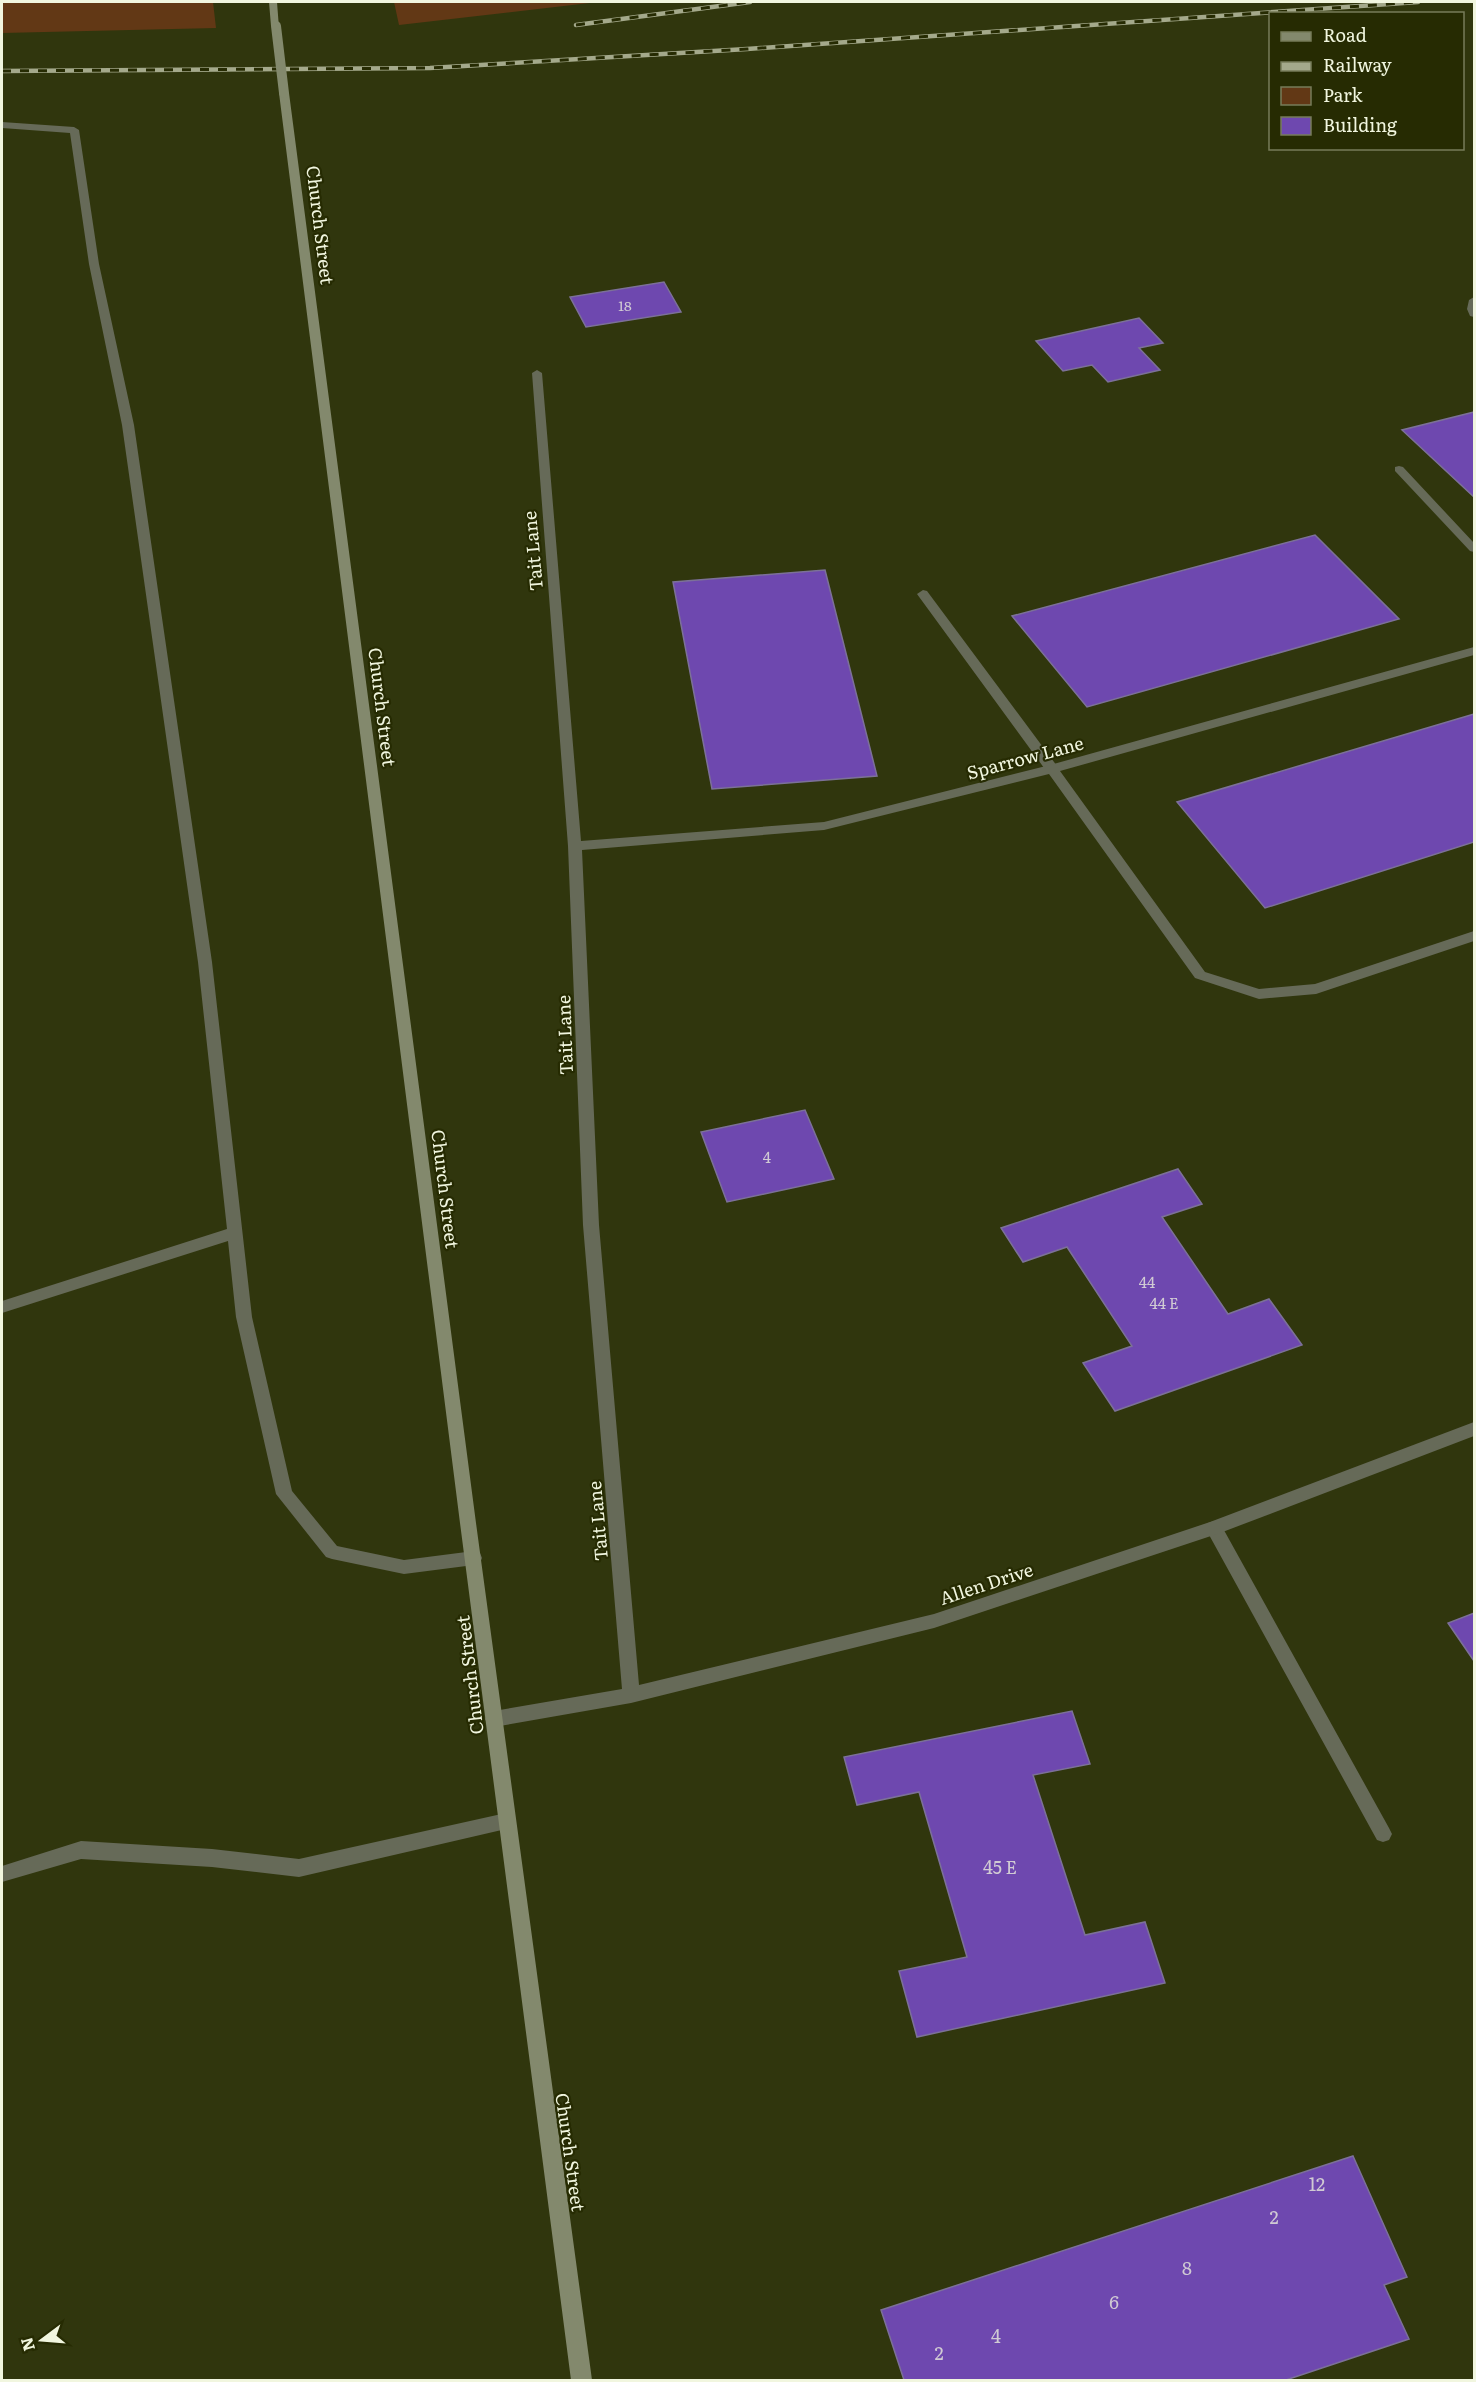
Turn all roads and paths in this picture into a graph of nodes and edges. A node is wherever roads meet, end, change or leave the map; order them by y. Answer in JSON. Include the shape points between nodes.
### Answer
{"nodes":[{"id":1,"x":273,"y":2,"type":"edge"},
{"id":2,"x":2,"y":125,"type":"edge"},
{"id":3,"x":1474,"y":300,"type":"edge"},
{"id":4,"x":1474,"y":314,"type":"edge"},
{"id":5,"x":537,"y":373,"type":"dead end"},
{"id":6,"x":1399,"y":469,"type":"dead end"},
{"id":7,"x":1474,"y":549,"type":"edge"},
{"id":8,"x":923,"y":594,"type":"dead end"},
{"id":9,"x":1474,"y":651,"type":"edge"},
{"id":10,"x":1052,"y":769,"type":"junction"},
{"id":11,"x":575,"y":846,"type":"junction"},
{"id":12,"x":1474,"y":936,"type":"edge"},
{"id":13,"x":234,"y":1233,"type":"junction"},
{"id":14,"x":2,"y":1307,"type":"edge"},
{"id":15,"x":1474,"y":1429,"type":"edge"},
{"id":16,"x":1214,"y":1528,"type":"junction"},
{"id":17,"x":474,"y":1558,"type":"junction"},
{"id":18,"x":631,"y":1695,"type":"junction"},
{"id":19,"x":494,"y":1719,"type":"junction"},
{"id":20,"x":506,"y":1821,"type":"junction"},
{"id":21,"x":1383,"y":1834,"type":"dead end"},
{"id":22,"x":2,"y":1874,"type":"edge"},
{"id":23,"x":582,"y":2380,"type":"edge"}],
"edges":[{"from":1,"to":17,"type":"main road","name":"Church Street","bridge":true},
{"from":2,"to":13,"type":"street","via":[[74,130],[94,264],[128,425],[205,962]]},
{"from":3,"to":4,"type":"street"},
{"from":5,"to":11,"type":"street","name":"Tait Lane"},
{"from":6,"to":7,"type":"street"},
{"from":8,"to":10,"type":"street"},
{"from":9,"to":10,"type":"street","name":"Sparrow Lane"},
{"from":10,"to":11,"type":"street","name":"Sparrow Lane","via":[[824,826]]},
{"from":10,"to":12,"type":"street","via":[[1200,975],[1259,994],[1316,989]]},
{"from":11,"to":18,"type":"street","name":"Tait Lane","via":[[591,1225]]},
{"from":13,"to":14,"type":"street"},
{"from":13,"to":17,"type":"street","via":[[244,1317],[284,1494],[332,1552],[404,1567]]},
{"from":15,"to":16,"type":"street","name":"Allen Drive"},
{"from":16,"to":18,"type":"street","name":"Allen Drive","via":[[934,1621]]},
{"from":16,"to":21,"type":"street"},
{"from":17,"to":19,"type":"main road","name":"Church Street"},
{"from":18,"to":19,"type":"street","name":"Allen Drive"},
{"from":19,"to":20,"type":"main road","name":"Church Street"},
{"from":20,"to":22,"type":"street","via":[[299,1868],[81,1850]]},
{"from":20,"to":23,"type":"main road","name":"Church Street"}]}
